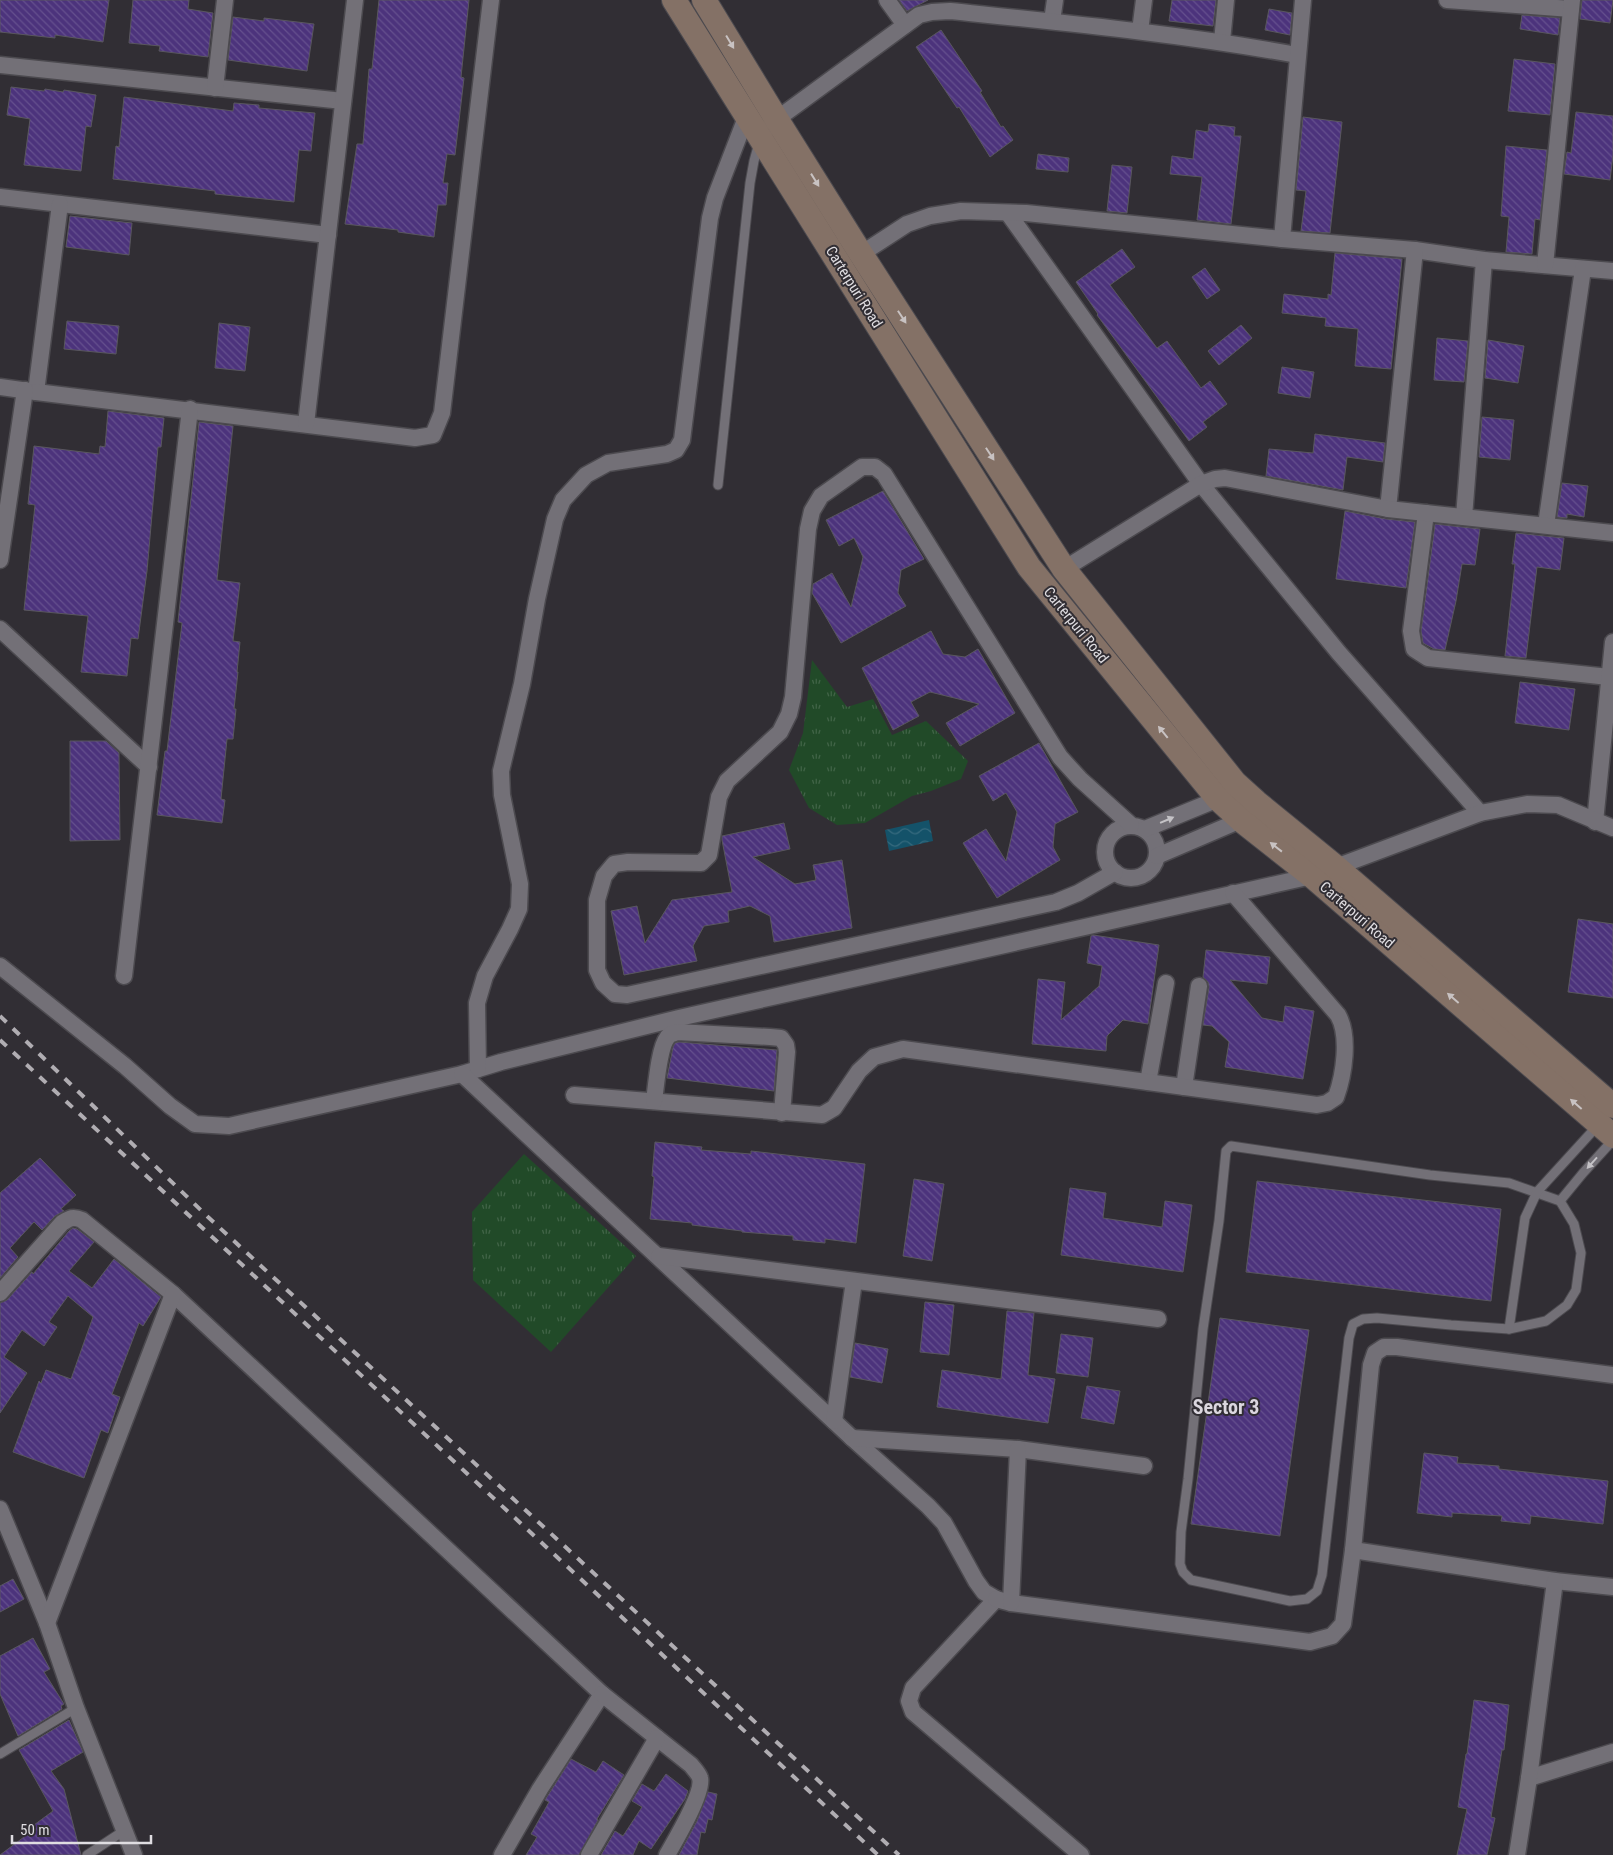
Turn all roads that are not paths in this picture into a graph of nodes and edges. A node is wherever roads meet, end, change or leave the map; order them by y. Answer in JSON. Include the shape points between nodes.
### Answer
{"nodes":[{"id":1,"x":225,"y":0,"type":"edge"},
{"id":2,"x":355,"y":0,"type":"edge"},
{"id":3,"x":491,"y":0,"type":"edge"},
{"id":4,"x":674,"y":0,"type":"edge"},
{"id":5,"x":704,"y":0,"type":"edge"},
{"id":6,"x":887,"y":0,"type":"edge"},
{"id":7,"x":1055,"y":0,"type":"edge"},
{"id":8,"x":1144,"y":0,"type":"edge"},
{"id":9,"x":1226,"y":0,"type":"edge"},
{"id":10,"x":1303,"y":0,"type":"edge"},
{"id":11,"x":1447,"y":0,"type":"edge"},
{"id":12,"x":1476,"y":1,"type":"edge"},
{"id":13,"x":1571,"y":5,"type":"edge"},
{"id":14,"x":1052,"y":21,"type":"junction"},
{"id":15,"x":905,"y":25,"type":"junction"},
{"id":16,"x":1140,"y":31,"type":"junction"},
{"id":17,"x":1222,"y":42,"type":"junction"},
{"id":18,"x":1297,"y":55,"type":"junction"},
{"id":19,"x":0,"y":65,"type":"edge"},
{"id":20,"x":215,"y":88,"type":"junction"},
{"id":21,"x":343,"y":102,"type":"junction"},
{"id":22,"x":747,"y":115,"type":"junction"},
{"id":23,"x":769,"y":128,"type":"junction"},
{"id":24,"x":0,"y":197,"type":"edge"},
{"id":25,"x":60,"y":204,"type":"junction"},
{"id":26,"x":1008,"y":212,"type":"junction"},
{"id":27,"x":328,"y":235,"type":"junction"},
{"id":28,"x":1282,"y":239,"type":"junction"},
{"id":29,"x":1415,"y":250,"type":"junction"},
{"id":30,"x":861,"y":254,"type":"junction"},
{"id":31,"x":1484,"y":260,"type":"junction"},
{"id":32,"x":1545,"y":265,"type":"junction"},
{"id":33,"x":1583,"y":269,"type":"junction"},
{"id":34,"x":1613,"y":271,"type":"edge"},
{"id":35,"x":0,"y":387,"type":"edge"},
{"id":36,"x":31,"y":391,"type":"junction"},
{"id":37,"x":190,"y":409,"type":"junction"},
{"id":38,"x":306,"y":424,"type":"junction"},
{"id":39,"x":1201,"y":484,"type":"junction"},
{"id":40,"x":718,"y":485,"type":"dead end"},
{"id":41,"x":1388,"y":509,"type":"junction"},
{"id":42,"x":1426,"y":513,"type":"junction"},
{"id":43,"x":1464,"y":517,"type":"junction"},
{"id":44,"x":1546,"y":525,"type":"junction"},
{"id":45,"x":1613,"y":533,"type":"edge"},
{"id":46,"x":0,"y":560,"type":"edge"},
{"id":47,"x":1064,"y":569,"type":"junction"},
{"id":48,"x":0,"y":629,"type":"edge"},
{"id":49,"x":1613,"y":642,"type":"edge"},
{"id":50,"x":1609,"y":677,"type":"junction"},
{"id":51,"x":149,"y":766,"type":"junction"},
{"id":52,"x":1227,"y":791,"type":"junction"},
{"id":53,"x":1248,"y":811,"type":"junction"},
{"id":54,"x":1480,"y":813,"type":"junction"},
{"id":55,"x":1595,"y":822,"type":"junction"},
{"id":56,"x":1138,"y":827,"type":"junction"},
{"id":57,"x":1613,"y":828,"type":"edge"},
{"id":58,"x":1157,"y":856,"type":"junction"},
{"id":59,"x":1337,"y":868,"type":"junction"},
{"id":60,"x":1115,"y":872,"type":"junction"},
{"id":61,"x":1312,"y":876,"type":"junction"},
{"id":62,"x":1233,"y":893,"type":"junction"},
{"id":63,"x":0,"y":966,"type":"edge"},
{"id":64,"x":124,"y":976,"type":"dead end"},
{"id":65,"x":1166,"y":983,"type":"dead end"},
{"id":66,"x":1199,"y":986,"type":"dead end"},
{"id":67,"x":478,"y":1069,"type":"junction"},
{"id":68,"x":462,"y":1074,"type":"junction"},
{"id":69,"x":1148,"y":1082,"type":"junction"},
{"id":70,"x":1184,"y":1087,"type":"junction"},
{"id":71,"x":574,"y":1095,"type":"dead end"},
{"id":72,"x":654,"y":1101,"type":"junction"},
{"id":73,"x":782,"y":1113,"type":"junction"},
{"id":74,"x":1609,"y":1121,"type":"edge"},
{"id":75,"x":1537,"y":1192,"type":"junction"},
{"id":76,"x":1560,"y":1201,"type":"junction"},
{"id":77,"x":659,"y":1256,"type":"junction"},
{"id":78,"x":854,"y":1280,"type":"junction"},
{"id":79,"x":0,"y":1293,"type":"edge"},
{"id":80,"x":173,"y":1294,"type":"junction"},
{"id":81,"x":1158,"y":1318,"type":"dead end"},
{"id":82,"x":1509,"y":1328,"type":"junction"},
{"id":83,"x":1613,"y":1375,"type":"edge"},
{"id":84,"x":834,"y":1422,"type":"junction"},
{"id":85,"x":852,"y":1438,"type":"junction"},
{"id":86,"x":1018,"y":1449,"type":"junction"},
{"id":87,"x":1144,"y":1466,"type":"dead end"},
{"id":88,"x":0,"y":1509,"type":"edge"},
{"id":89,"x":1353,"y":1550,"type":"junction"},
{"id":90,"x":1555,"y":1581,"type":"junction"},
{"id":91,"x":1613,"y":1587,"type":"edge"},
{"id":92,"x":1003,"y":1601,"type":"junction"},
{"id":93,"x":46,"y":1623,"type":"junction"},
{"id":94,"x":602,"y":1694,"type":"junction"},
{"id":95,"x":76,"y":1708,"type":"junction"},
{"id":96,"x":657,"y":1738,"type":"junction"},
{"id":97,"x":1613,"y":1752,"type":"edge"},
{"id":98,"x":0,"y":1754,"type":"edge"},
{"id":99,"x":1529,"y":1778,"type":"junction"},
{"id":100,"x":125,"y":1830,"type":"junction"},
{"id":101,"x":87,"y":1855,"type":"edge"},
{"id":102,"x":134,"y":1855,"type":"edge"},
{"id":103,"x":502,"y":1855,"type":"edge"},
{"id":104,"x":590,"y":1855,"type":"edge"},
{"id":105,"x":667,"y":1855,"type":"edge"},
{"id":106,"x":1082,"y":1855,"type":"edge"},
{"id":107,"x":1517,"y":1855,"type":"edge"}],
"edges":[{"from":1,"to":20,"type":"street"},
{"from":2,"to":21,"type":"street"},
{"from":3,"to":38,"type":"street","via":[[442,412],[433,435],[415,438]]},
{"from":4,"to":22,"type":"main road","name":"Carterpuri Road"},
{"from":5,"to":23,"type":"main road","name":"Carterpuri Road","one_way":true},
{"from":6,"to":15,"type":"street"},
{"from":7,"to":14,"type":"street"},
{"from":8,"to":16,"type":"street"},
{"from":9,"to":17,"type":"street"},
{"from":10,"to":18,"type":"street"},
{"from":11,"to":12,"type":"street"},
{"from":12,"to":13,"type":"street"},
{"from":13,"to":32,"type":"street"},
{"from":14,"to":15,"type":"street","via":[[950,11],[919,15]]},
{"from":14,"to":16,"type":"street"},
{"from":15,"to":23,"type":"street"},
{"from":16,"to":17,"type":"street"},
{"from":17,"to":18,"type":"street"},
{"from":18,"to":28,"type":"street"},
{"from":19,"to":20,"type":"street"},
{"from":20,"to":21,"type":"street"},
{"from":21,"to":27,"type":"street"},
{"from":22,"to":23,"type":"main road","name":"Carterpuri Road"},
{"from":22,"to":67,"type":"street","via":[[720,182],[710,218],[682,440],[676,450],[667,454],[608,463],[586,475],[563,500],[555,519],[501,771],[502,795],[520,884],[519,909],[485,976],[477,1003]]},
{"from":23,"to":30,"type":"main road","name":"Carterpuri Road","one_way":true},
{"from":23,"to":40,"type":"lane","via":[[754,161],[750,183]]},
{"from":52,"to":23,"type":"main road","name":"Carterpuri Road","one_way":true,"via":[[1030,568]]},
{"from":24,"to":25,"type":"street"},
{"from":25,"to":27,"type":"street"},
{"from":25,"to":36,"type":"street"},
{"from":26,"to":28,"type":"street"},
{"from":26,"to":30,"type":"street","via":[[961,210],[930,216],[907,224]]},
{"from":26,"to":39,"type":"street"},
{"from":27,"to":38,"type":"street"},
{"from":28,"to":29,"type":"street"},
{"from":29,"to":31,"type":"street"},
{"from":29,"to":41,"type":"street"},
{"from":30,"to":47,"type":"main road","name":"Carterpuri Road","one_way":true},
{"from":31,"to":32,"type":"street"},
{"from":31,"to":43,"type":"street"},
{"from":32,"to":33,"type":"street"},
{"from":33,"to":34,"type":"street"},
{"from":33,"to":44,"type":"street"},
{"from":35,"to":36,"type":"street"},
{"from":36,"to":37,"type":"street"},
{"from":36,"to":46,"type":"street"},
{"from":37,"to":38,"type":"street"},
{"from":37,"to":51,"type":"street"},
{"from":39,"to":41,"type":"street","via":[[1225,478]]},
{"from":39,"to":47,"type":"street"},
{"from":39,"to":54,"type":"street","via":[[1339,653]]},
{"from":41,"to":42,"type":"street"},
{"from":42,"to":43,"type":"street"},
{"from":42,"to":50,"type":"street","via":[[1411,631],[1414,649],[1428,658]]},
{"from":43,"to":44,"type":"street"},
{"from":44,"to":45,"type":"street"},
{"from":47,"to":52,"type":"main road","name":"Carterpuri Road"},
{"from":48,"to":51,"type":"street"},
{"from":49,"to":50,"type":"street"},
{"from":50,"to":55,"type":"street"},
{"from":51,"to":64,"type":"street"},
{"from":52,"to":53,"type":"main road","name":"Carterpuri Road"},
{"from":56,"to":52,"type":"street","one_way":true},
{"from":53,"to":58,"type":"street"},
{"from":53,"to":59,"type":"main road","name":"Carterpuri Road"},
{"from":61,"to":53,"type":"main road","name":"Carterpuri Road","one_way":true},
{"from":54,"to":55,"type":"street","via":[[1527,804],[1558,805]]},
{"from":54,"to":59,"type":"street"},
{"from":55,"to":57,"type":"street"},
{"from":56,"to":58,"type":"street","via":[[1155,841]]},
{"from":56,"to":60,"type":"street","via":[[1116,830],[1110,836],[1106,859]]},
{"from":56,"to":60,"type":"street","via":[[1080,780],[1060,757],[884,474],[875,467],[862,467],[821,496],[812,511],[794,697],[780,732],[727,781],[719,797],[709,855],[701,863],[628,862],[614,864],[604,876],[598,900],[598,970],[603,983],[615,994],[627,995],[1056,902],[1078,894]]},
{"from":58,"to":60,"type":"street","via":[[1145,874],[1130,878]]},
{"from":59,"to":61,"type":"street"},
{"from":59,"to":74,"type":"main road","name":"Carterpuri Road"},
{"from":61,"to":62,"type":"street"},
{"from":74,"to":61,"type":"main road","name":"Carterpuri Road","one_way":true},
{"from":62,"to":67,"type":"street","via":[[679,1018]]},
{"from":62,"to":70,"type":"street","via":[[1343,1024],[1346,1038],[1340,1086],[1336,1098],[1317,1105]]},
{"from":63,"to":68,"type":"street","via":[[195,1124],[229,1126]]},
{"from":65,"to":69,"type":"street"},
{"from":66,"to":70,"type":"street"},
{"from":67,"to":68,"type":"street"},
{"from":68,"to":77,"type":"street"},
{"from":69,"to":70,"type":"street"},
{"from":69,"to":73,"type":"street","via":[[902,1049],[874,1057],[859,1071],[834,1108],[822,1115]]},
{"from":71,"to":72,"type":"street"},
{"from":72,"to":73,"type":"street"},
{"from":72,"to":73,"type":"street","via":[[662,1051],[669,1035],[677,1032],[770,1036],[781,1038],[788,1052]]},
{"from":74,"to":75,"type":"lane"},
{"from":74,"to":76,"type":"lane","one_way":true,"via":[[1583,1173]]},
{"from":75,"to":76,"type":"lane"},
{"from":75,"to":82,"type":"lane","via":[[1525,1218]]},
{"from":75,"to":82,"type":"lane","via":[[1509,1183],[1231,1146],[1226,1150],[1181,1532],[1180,1564],[1183,1572],[1191,1580],[1290,1601],[1307,1599],[1317,1591],[1322,1576],[1353,1324],[1376,1318]]},
{"from":76,"to":82,"type":"lane","via":[[1574,1224],[1581,1253],[1576,1290],[1566,1305],[1546,1321]]},
{"from":77,"to":78,"type":"street"},
{"from":77,"to":84,"type":"street"},
{"from":78,"to":81,"type":"street"},
{"from":78,"to":84,"type":"street"},
{"from":79,"to":80,"type":"street","via":[[62,1223],[76,1217]]},
{"from":80,"to":93,"type":"street"},
{"from":80,"to":94,"type":"street"},
{"from":83,"to":89,"type":"street","via":[[1397,1347],[1384,1347],[1375,1353],[1371,1365]]},
{"from":84,"to":85,"type":"street"},
{"from":85,"to":86,"type":"street"},
{"from":85,"to":92,"type":"street","via":[[944,1523],[984,1592]]},
{"from":86,"to":87,"type":"street"},
{"from":86,"to":92,"type":"street"},
{"from":88,"to":93,"type":"street"},
{"from":89,"to":90,"type":"street"},
{"from":89,"to":92,"type":"street","via":[[1343,1624],[1332,1636],[1310,1642]]},
{"from":90,"to":91,"type":"street"},
{"from":90,"to":99,"type":"street"},
{"from":92,"to":106,"type":"street","via":[[913,1688],[909,1701],[913,1712]]},
{"from":93,"to":95,"type":"street"},
{"from":94,"to":96,"type":"street"},
{"from":94,"to":103,"type":"street","via":[[540,1789]]},
{"from":95,"to":98,"type":"lane"},
{"from":95,"to":100,"type":"street"},
{"from":96,"to":104,"type":"street"},
{"from":96,"to":105,"type":"street","via":[[691,1766],[700,1777],[701,1786]]},
{"from":97,"to":99,"type":"street"},
{"from":99,"to":107,"type":"street"},
{"from":100,"to":101,"type":"lane"},
{"from":100,"to":102,"type":"street"}]}
